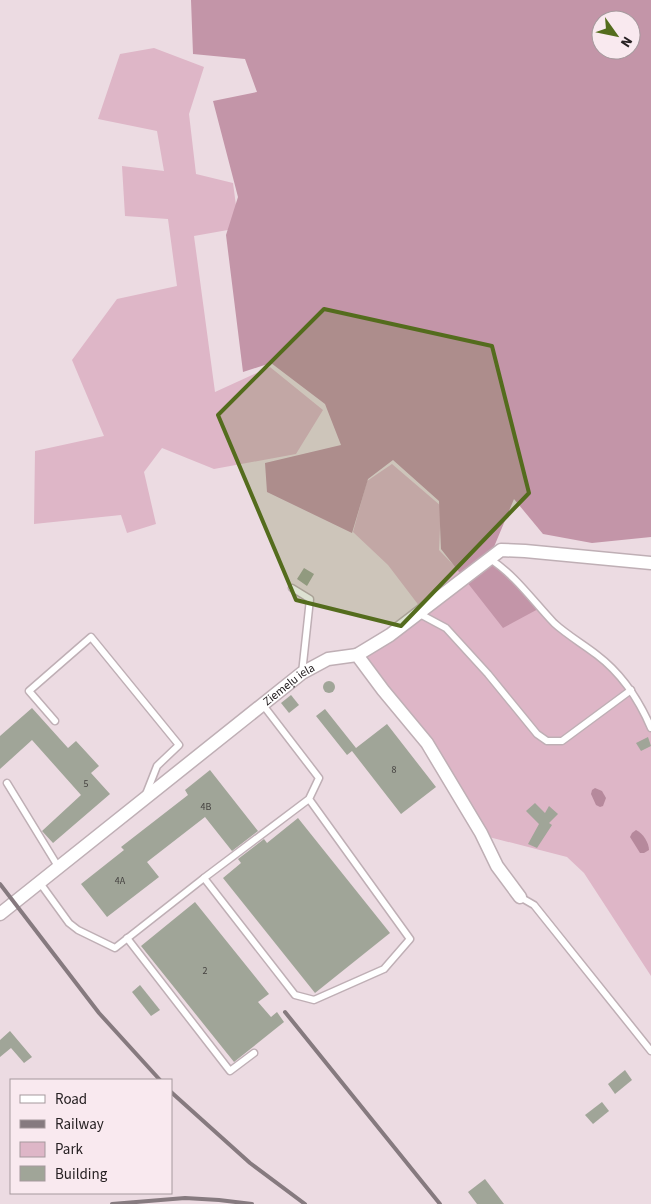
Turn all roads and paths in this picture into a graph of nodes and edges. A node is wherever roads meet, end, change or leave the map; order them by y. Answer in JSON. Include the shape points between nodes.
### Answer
{"nodes":[{"id":1,"x":490,"y":559,"type":"junction"},
{"id":2,"x":651,"y":563,"type":"edge"},
{"id":3,"x":292,"y":588,"type":"dead end"},
{"id":4,"x":418,"y":613,"type":"junction"},
{"id":5,"x":357,"y":655,"type":"junction"},
{"id":6,"x":302,"y":673,"type":"junction"},
{"id":7,"x":631,"y":690,"type":"junction"},
{"id":8,"x":263,"y":705,"type":"junction"},
{"id":9,"x":55,"y":721,"type":"dead end"},
{"id":10,"x":651,"y":728,"type":"edge"},
{"id":11,"x":7,"y":783,"type":"dead end"},
{"id":12,"x":309,"y":799,"type":"junction"},
{"id":13,"x":144,"y":800,"type":"junction"},
{"id":14,"x":58,"y":868,"type":"junction"},
{"id":15,"x":204,"y":878,"type":"junction"},
{"id":16,"x":40,"y":883,"type":"junction"},
{"id":17,"x":520,"y":897,"type":"joint"},
{"id":18,"x":0,"y":914,"type":"edge"},
{"id":19,"x":127,"y":938,"type":"junction"},
{"id":20,"x":651,"y":1051,"type":"edge"},
{"id":21,"x":254,"y":1053,"type":"dead end"}],
"edges":[{"from":1,"to":2,"type":"street","via":[[501,550],[517,550]]},
{"from":1,"to":4,"type":"street"},
{"from":1,"to":7,"type":"lane","via":[[504,568],[556,624],[599,656]]},
{"from":3,"to":6,"type":"lane","via":[[310,599]]},
{"from":4,"to":5,"type":"street"},
{"from":4,"to":7,"type":"lane","via":[[446,628],[537,734],[547,741],[562,741]]},
{"from":5,"to":6,"type":"street","name":"Ziemeļu iela","via":[[328,659]]},
{"from":5,"to":17,"type":"street","via":[[427,743],[497,866]]},
{"from":6,"to":8,"type":"street","name":"Ziemeļu iela"},
{"from":7,"to":10,"type":"lane"},
{"from":8,"to":12,"type":"lane","via":[[319,778]]},
{"from":8,"to":13,"type":"street","name":"Ziemeļu iela"},
{"from":9,"to":13,"type":"lane","via":[[29,691],[91,637],[179,745],[157,766]]},
{"from":11,"to":14,"type":"lane"},
{"from":12,"to":15,"type":"lane"},
{"from":12,"to":15,"type":"lane","via":[[410,939],[384,969],[314,1000],[295,995]]},
{"from":13,"to":14,"type":"street","name":"Ziemeļu iela"},
{"from":14,"to":16,"type":"street","name":"Ziemeļu iela"},
{"from":15,"to":19,"type":"lane"},
{"from":16,"to":18,"type":"street","name":"Ziemeļu iela"},
{"from":16,"to":19,"type":"lane","via":[[69,923],[78,930],[115,948]]},
{"from":17,"to":20,"type":"lane","via":[[534,905]]},
{"from":19,"to":21,"type":"lane","via":[[230,1070]]}]}
